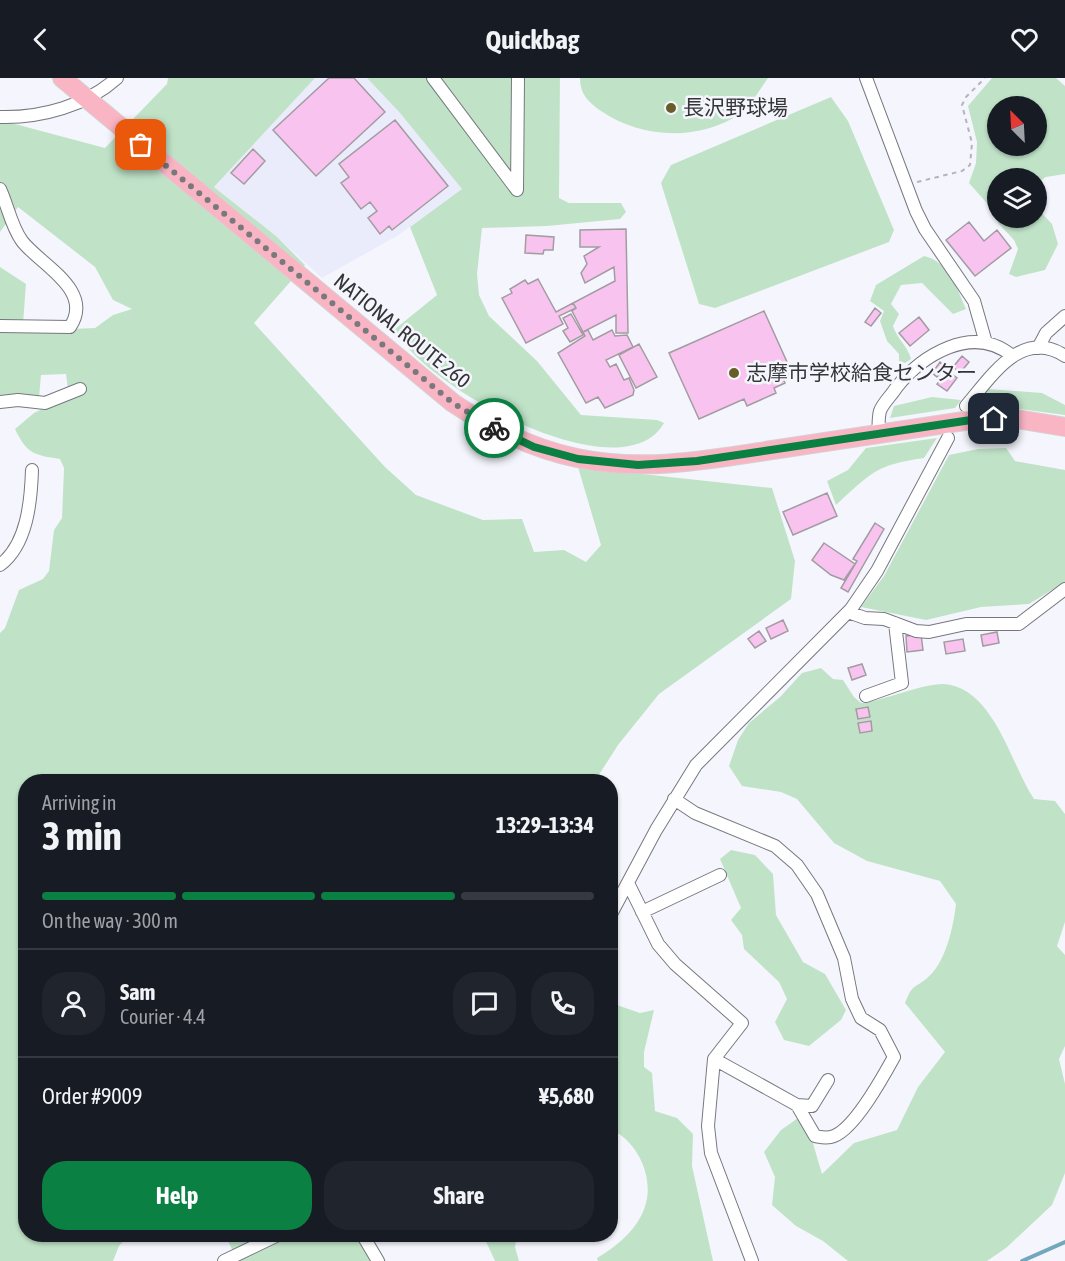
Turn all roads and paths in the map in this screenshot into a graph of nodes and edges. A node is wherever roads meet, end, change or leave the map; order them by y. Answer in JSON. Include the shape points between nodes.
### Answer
{"nodes":[{"id":1,"x":62,"y":78,"type":"edge"},
{"id":2,"x":117,"y":78,"type":"edge"},
{"id":3,"x":433,"y":78,"type":"edge"},
{"id":4,"x":519,"y":78,"type":"edge"},
{"id":5,"x":866,"y":78,"type":"edge"},
{"id":6,"x":985,"y":78,"type":"edge"},
{"id":7,"x":86,"y":100,"type":"junction"},
{"id":8,"x":0,"y":117,"type":"edge"},
{"id":9,"x":906,"y":184,"type":"junction"},
{"id":10,"x":0,"y":189,"type":"edge"},
{"id":11,"x":1065,"y":316,"type":"edge"},
{"id":12,"x":0,"y":326,"type":"edge"},
{"id":13,"x":986,"y":343,"type":"junction"},
{"id":14,"x":1038,"y":348,"type":"junction"},
{"id":15,"x":1011,"y":356,"type":"junction"},
{"id":16,"x":1065,"y":356,"type":"edge"},
{"id":17,"x":80,"y":389,"type":"dead end"},
{"id":18,"x":0,"y":402,"type":"edge"},
{"id":19,"x":966,"y":406,"type":"dead end"},
{"id":20,"x":1065,"y":427,"type":"edge"},
{"id":21,"x":878,"y":434,"type":"junction"},
{"id":22,"x":948,"y":438,"type":"dead end"},
{"id":23,"x":33,"y":470,"type":"dead end"},
{"id":24,"x":0,"y":565,"type":"edge"},
{"id":25,"x":1065,"y":589,"type":"edge"},
{"id":26,"x":848,"y":612,"type":"junction"},
{"id":27,"x":895,"y":623,"type":"junction"},
{"id":28,"x":866,"y":696,"type":"dead end"},
{"id":29,"x":674,"y":799,"type":"junction"},
{"id":30,"x":720,"y":875,"type":"dead end"},
{"id":31,"x":629,"y":885,"type":"junction"},
{"id":32,"x":618,"y":903,"type":"edge"},
{"id":33,"x":642,"y":912,"type":"junction"},
{"id":34,"x":714,"y":1059,"type":"junction"},
{"id":35,"x":828,"y":1080,"type":"dead end"},
{"id":36,"x":797,"y":1105,"type":"junction"},
{"id":37,"x":263,"y":1242,"type":"edge"},
{"id":38,"x":367,"y":1242,"type":"edge"},
{"id":39,"x":224,"y":1261,"type":"edge"},
{"id":40,"x":378,"y":1261,"type":"edge"},
{"id":41,"x":752,"y":1261,"type":"edge"}],
"edges":[{"from":1,"to":7,"type":"highway","name":"NATIONAL ROUTE 260"},
{"from":2,"to":7,"type":"street"},
{"from":3,"to":4,"type":"street","via":[[518,190]]},
{"from":5,"to":9,"type":"street"},
{"from":6,"to":9,"type":"path","via":[[962,105],[972,143],[970,165],[962,171]]},
{"from":7,"to":8,"type":"street","via":[[51,111]]},
{"from":7,"to":21,"type":"highway","name":"NATIONAL ROUTE 260","via":[[453,403],[534,447],[578,459],[638,465],[697,461]]},
{"from":9,"to":13,"type":"street","via":[[925,229],[974,301]]},
{"from":10,"to":12,"type":"street","via":[[23,242],[61,276],[75,308],[70,327]]},
{"from":11,"to":14,"type":"street","via":[[1046,333]]},
{"from":13,"to":15,"type":"street","via":[[999,346]]},
{"from":13,"to":21,"type":"street","via":[[957,344],[926,357],[884,405]]},
{"from":14,"to":15,"type":"street","via":[[1020,350]]},
{"from":14,"to":16,"type":"street","via":[[1049,347]]},
{"from":15,"to":19,"type":"street"},
{"from":17,"to":18,"type":"street","via":[[45,403]]},
{"from":20,"to":21,"type":"highway","name":"NATIONAL ROUTE 260","via":[[1017,419],[971,420]]},
{"from":22,"to":26,"type":"street","via":[[878,571]]},
{"from":23,"to":24,"type":"street","via":[[30,507],[12,556]]},
{"from":25,"to":27,"type":"street","via":[[1019,624],[966,624],[929,632]]},
{"from":26,"to":27,"type":"street"},
{"from":26,"to":29,"type":"street","via":[[719,740],[696,765]]},
{"from":27,"to":28,"type":"street","via":[[902,683]]},
{"from":29,"to":31,"type":"street"},
{"from":29,"to":36,"type":"street","via":[[695,813],[775,846],[797,865],[817,894],[844,958],[852,999],[861,1018],[880,1030],[894,1057],[849,1124],[835,1136],[815,1136]]},
{"from":30,"to":33,"type":"street"},
{"from":31,"to":32,"type":"street"},
{"from":31,"to":33,"type":"street"},
{"from":33,"to":34,"type":"street","via":[[658,944],[675,964],[742,1023]]},
{"from":34,"to":36,"type":"street"},
{"from":34,"to":41,"type":"street","via":[[708,1126],[711,1153]]},
{"from":35,"to":36,"type":"street","via":[[812,1106]]},
{"from":37,"to":39,"type":"street"},
{"from":38,"to":40,"type":"street"}]}
